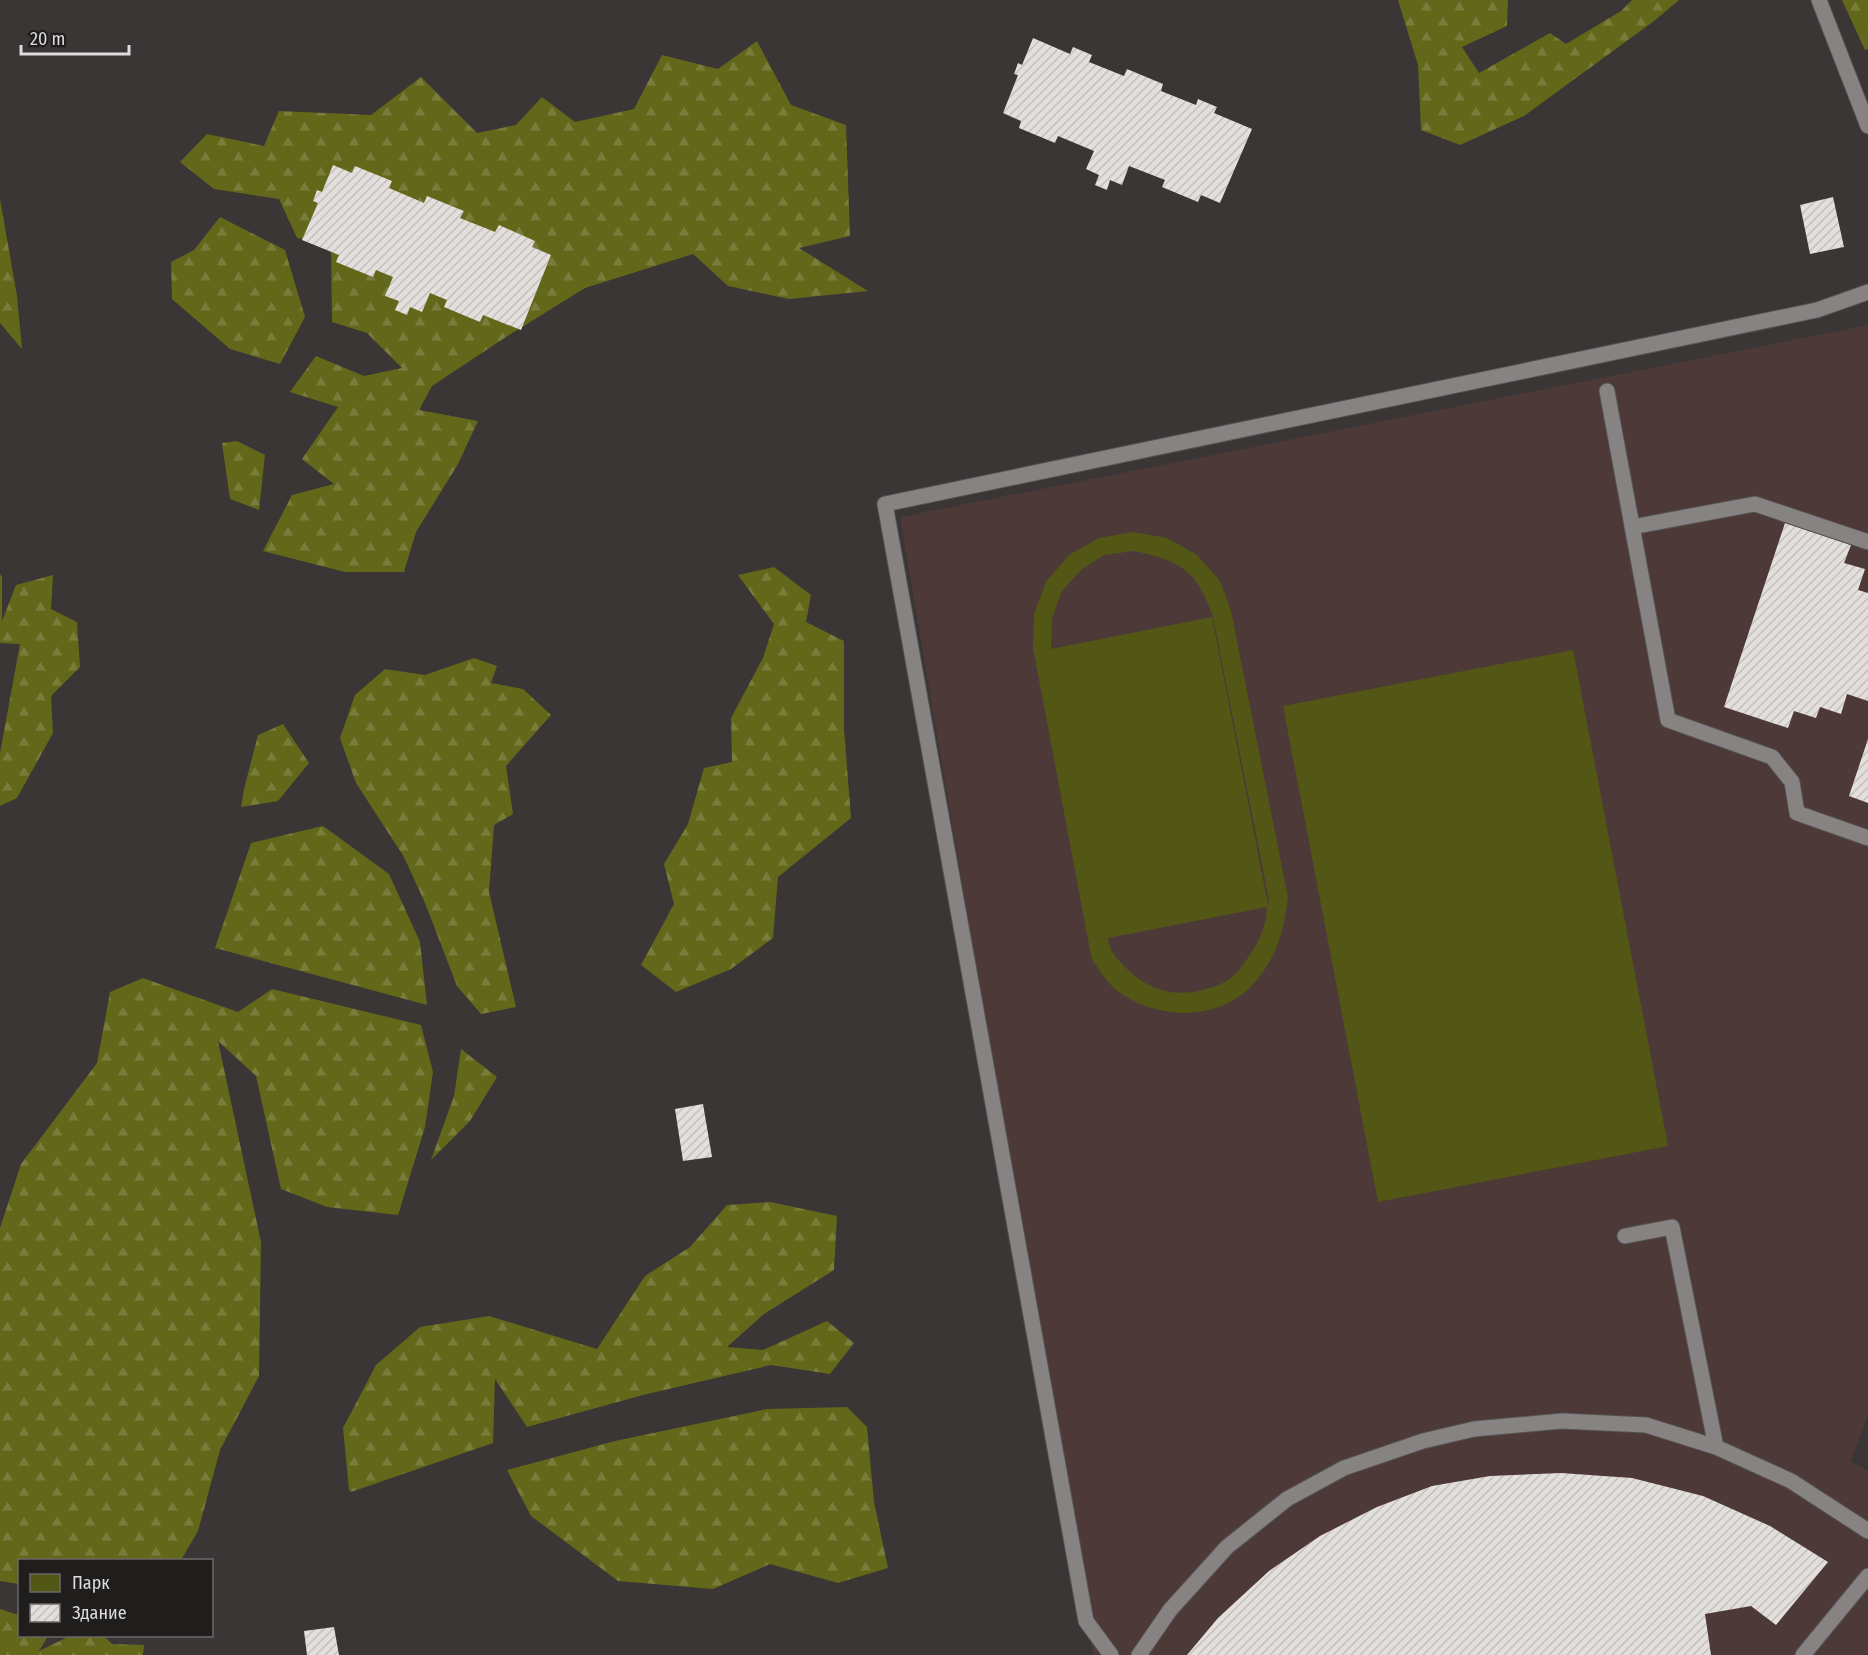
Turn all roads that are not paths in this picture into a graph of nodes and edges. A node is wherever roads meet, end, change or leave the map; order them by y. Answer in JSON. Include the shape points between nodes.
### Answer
{"nodes":[{"id":1,"x":1819,"y":0,"type":"edge"},
{"id":2,"x":1868,"y":126,"type":"edge"},
{"id":3,"x":1868,"y":292,"type":"edge"},
{"id":4,"x":1607,"y":391,"type":"dead end"},
{"id":5,"x":1632,"y":527,"type":"junction"},
{"id":6,"x":1868,"y":542,"type":"edge"},
{"id":7,"x":1868,"y":838,"type":"edge"},
{"id":8,"x":1625,"y":1236,"type":"dead end"},
{"id":9,"x":1716,"y":1447,"type":"junction"},
{"id":10,"x":1868,"y":1531,"type":"edge"},
{"id":11,"x":1868,"y":1576,"type":"edge"},
{"id":12,"x":1112,"y":1655,"type":"edge"},
{"id":13,"x":1139,"y":1655,"type":"edge"},
{"id":14,"x":1803,"y":1655,"type":"edge"}],
"edges":[{"from":1,"to":2,"type":"lane"},
{"from":3,"to":12,"type":"lane","via":[[1817,310],[885,504],[1086,1621]]},
{"from":4,"to":5,"type":"lane"},
{"from":5,"to":6,"type":"lane","via":[[1755,504]]},
{"from":5,"to":7,"type":"lane","via":[[1668,720],[1772,757],[1792,782],[1797,813]]},
{"from":8,"to":9,"type":"lane","via":[[1672,1227]]},
{"from":9,"to":10,"type":"lane","via":[[1791,1480]]},
{"from":9,"to":13,"type":"lane","via":[[1646,1425],[1562,1421],[1474,1429],[1423,1441],[1344,1468],[1287,1499],[1227,1547],[1170,1610]]},
{"from":11,"to":14,"type":"lane"}]}
